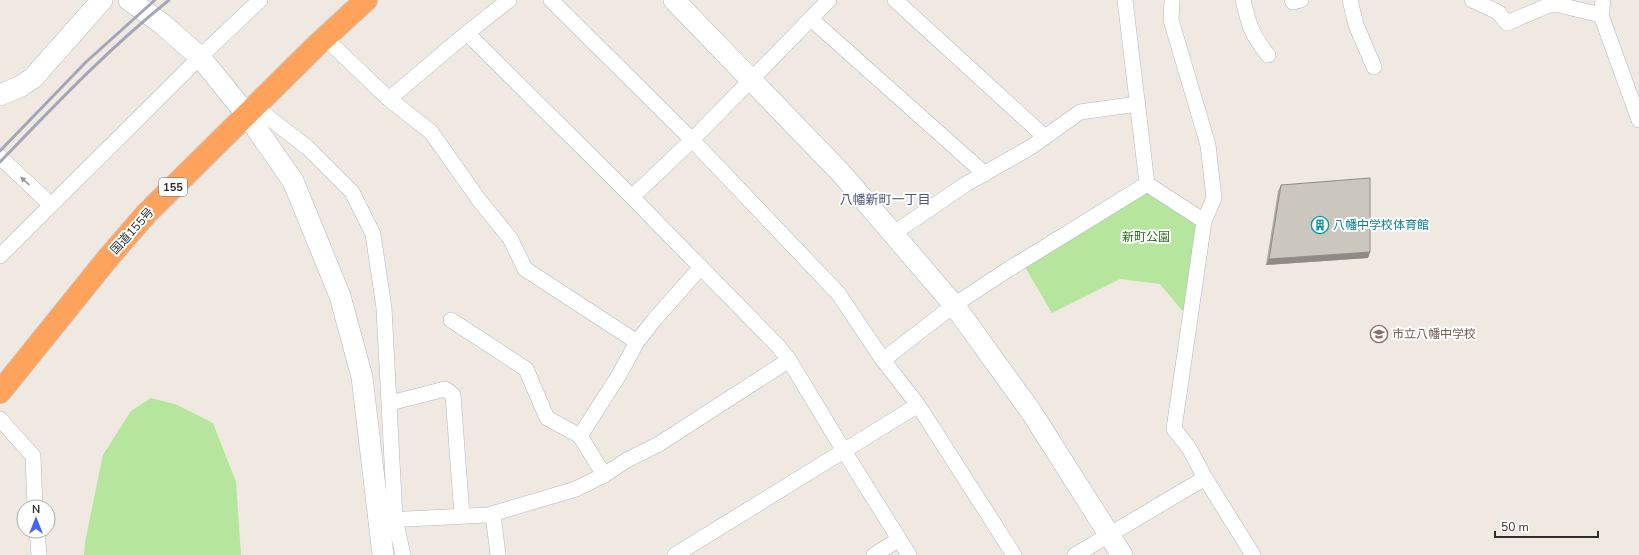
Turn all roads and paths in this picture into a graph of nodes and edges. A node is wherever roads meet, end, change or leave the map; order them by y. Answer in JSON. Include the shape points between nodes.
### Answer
{"nodes":[{"id":1,"x":102,"y":0,"type":"edge"},
{"id":2,"x":129,"y":0,"type":"edge"},
{"id":3,"x":260,"y":0,"type":"edge"},
{"id":4,"x":366,"y":0,"type":"edge"},
{"id":5,"x":509,"y":0,"type":"edge"},
{"id":6,"x":551,"y":0,"type":"edge"},
{"id":7,"x":674,"y":0,"type":"edge"},
{"id":8,"x":829,"y":0,"type":"edge"},
{"id":9,"x":895,"y":0,"type":"edge"},
{"id":10,"x":1125,"y":0,"type":"edge"},
{"id":11,"x":1172,"y":0,"type":"edge"},
{"id":12,"x":1243,"y":0,"type":"edge"},
{"id":13,"x":1292,"y":0,"type":"edge"},
{"id":14,"x":1301,"y":0,"type":"edge"},
{"id":15,"x":1350,"y":0,"type":"edge"},
{"id":16,"x":1472,"y":0,"type":"edge"},
{"id":17,"x":1603,"y":0,"type":"edge"},
{"id":18,"x":1601,"y":15,"type":"junction"},
{"id":19,"x":811,"y":19,"type":"junction"},
{"id":20,"x":467,"y":33,"type":"junction"},
{"id":21,"x":325,"y":38,"type":"junction"},
{"id":22,"x":1268,"y":55,"type":"dead end"},
{"id":23,"x":200,"y":58,"type":"junction"},
{"id":24,"x":1374,"y":67,"type":"dead end"},
{"id":25,"x":750,"y":80,"type":"junction"},
{"id":26,"x":0,"y":95,"type":"edge"},
{"id":27,"x":388,"y":99,"type":"junction"},
{"id":28,"x":1138,"y":104,"type":"junction"},
{"id":29,"x":251,"y":111,"type":"junction"},
{"id":30,"x":1639,"y":120,"type":"edge"},
{"id":31,"x":1045,"y":137,"type":"junction"},
{"id":32,"x":692,"y":140,"type":"junction"},
{"id":33,"x":0,"y":157,"type":"edge"},
{"id":34,"x":985,"y":174,"type":"junction"},
{"id":35,"x":1147,"y":184,"type":"junction"},
{"id":36,"x":632,"y":197,"type":"junction"},
{"id":37,"x":51,"y":205,"type":"junction"},
{"id":38,"x":1204,"y":222,"type":"junction"},
{"id":39,"x":894,"y":233,"type":"junction"},
{"id":40,"x":0,"y":256,"type":"edge"},
{"id":41,"x":701,"y":267,"type":"junction"},
{"id":42,"x":954,"y":305,"type":"junction"},
{"id":43,"x":451,"y":320,"type":"dead end"},
{"id":44,"x":637,"y":342,"type":"junction"},
{"id":45,"x":789,"y":360,"type":"junction"},
{"id":46,"x":883,"y":360,"type":"junction"},
{"id":47,"x":1,"y":390,"type":"edge"},
{"id":48,"x":390,"y":402,"type":"junction"},
{"id":49,"x":918,"y":405,"type":"junction"},
{"id":50,"x":0,"y":419,"type":"edge"},
{"id":51,"x":580,"y":436,"type":"junction"},
{"id":52,"x":844,"y":451,"type":"junction"},
{"id":53,"x":604,"y":475,"type":"junction"},
{"id":54,"x":1205,"y":478,"type":"junction"},
{"id":55,"x":35,"y":499,"type":"edge"},
{"id":56,"x":493,"y":514,"type":"junction"},
{"id":57,"x":462,"y":516,"type":"junction"},
{"id":58,"x":388,"y":520,"type":"junction"},
{"id":59,"x":1109,"y":534,"type":"junction"},
{"id":60,"x":37,"y":539,"type":"edge"},
{"id":61,"x":899,"y":539,"type":"junction"},
{"id":62,"x":38,"y":555,"type":"edge"},
{"id":63,"x":383,"y":555,"type":"edge"},
{"id":64,"x":403,"y":555,"type":"edge"},
{"id":65,"x":498,"y":555,"type":"edge"},
{"id":66,"x":675,"y":555,"type":"edge"},
{"id":67,"x":874,"y":555,"type":"edge"},
{"id":68,"x":909,"y":555,"type":"edge"},
{"id":69,"x":1014,"y":555,"type":"edge"},
{"id":70,"x":1075,"y":555,"type":"edge"},
{"id":71,"x":1122,"y":555,"type":"edge"},
{"id":72,"x":1253,"y":555,"type":"edge"}],
"edges":[{"from":1,"to":26,"type":"street","via":[[33,78]]},
{"from":2,"to":23,"type":"street","via":[[161,23]]},
{"from":3,"to":23,"type":"street"},
{"from":4,"to":21,"type":"highway","name":"国道155号","number":"155"},
{"from":5,"to":20,"type":"street"},
{"from":6,"to":32,"type":"street"},
{"from":7,"to":25,"type":"street"},
{"from":8,"to":19,"type":"street"},
{"from":9,"to":31,"type":"street"},
{"from":10,"to":28,"type":"street"},
{"from":11,"to":38,"type":"street","via":[[1170,20],[1208,145],[1214,198]]},
{"from":12,"to":22,"type":"street","via":[[1250,30]]},
{"from":13,"to":14,"type":"street"},
{"from":15,"to":24,"type":"street","via":[[1356,25]]},
{"from":16,"to":18,"type":"street","via":[[1498,12],[1507,23],[1549,5]]},
{"from":17,"to":18,"type":"street"},
{"from":18,"to":30,"type":"street"},
{"from":19,"to":25,"type":"street"},
{"from":19,"to":34,"type":"street"},
{"from":20,"to":27,"type":"street"},
{"from":20,"to":36,"type":"street"},
{"from":21,"to":27,"type":"street"},
{"from":21,"to":29,"type":"highway","name":"国道155号","number":"155"},
{"from":23,"to":29,"type":"street"},
{"from":23,"to":37,"type":"street"},
{"from":25,"to":32,"type":"street"},
{"from":25,"to":39,"type":"street","via":[[841,173]]},
{"from":27,"to":44,"type":"street","via":[[431,132],[479,200],[510,238],[525,269]]},
{"from":28,"to":31,"type":"street","via":[[1080,112]]},
{"from":28,"to":35,"type":"street"},
{"from":29,"to":47,"type":"highway","name":"国道155号","number":"155","via":[[147,213]]},
{"from":29,"to":48,"type":"street","via":[[308,148],[352,192],[373,234],[384,308]]},
{"from":29,"to":58,"type":"street","via":[[294,181],[340,296],[362,377]]},
{"from":31,"to":34,"type":"street"},
{"from":32,"to":36,"type":"street"},
{"from":32,"to":46,"type":"street","via":[[838,293]]},
{"from":37,"to":33,"type":"street","one_way":true},
{"from":34,"to":39,"type":"street"},
{"from":35,"to":38,"type":"street"},
{"from":35,"to":42,"type":"street"},
{"from":36,"to":41,"type":"street"},
{"from":37,"to":40,"type":"street"},
{"from":38,"to":54,"type":"street","via":[[1174,429],[1189,448]]},
{"from":39,"to":42,"type":"street"},
{"from":41,"to":44,"type":"street"},
{"from":41,"to":45,"type":"street"},
{"from":42,"to":46,"type":"street"},
{"from":42,"to":59,"type":"street","via":[[1032,413]]},
{"from":43,"to":51,"type":"street","via":[[526,369],[547,418]]},
{"from":44,"to":51,"type":"street"},
{"from":45,"to":52,"type":"street"},
{"from":45,"to":53,"type":"street","via":[[659,444]]},
{"from":46,"to":49,"type":"street"},
{"from":48,"to":57,"type":"street","via":[[445,389],[453,395]]},
{"from":48,"to":58,"type":"street"},
{"from":49,"to":52,"type":"street"},
{"from":49,"to":69,"type":"street"},
{"from":50,"to":55,"type":"street","via":[[33,456]]},
{"from":51,"to":53,"type":"street"},
{"from":52,"to":61,"type":"street"},
{"from":52,"to":66,"type":"street"},
{"from":53,"to":56,"type":"street","via":[[576,489]]},
{"from":54,"to":59,"type":"street"},
{"from":54,"to":72,"type":"street"},
{"from":56,"to":57,"type":"street"},
{"from":56,"to":65,"type":"street"},
{"from":57,"to":58,"type":"street"},
{"from":58,"to":63,"type":"street"},
{"from":58,"to":64,"type":"street"},
{"from":59,"to":70,"type":"street"},
{"from":59,"to":71,"type":"street"},
{"from":60,"to":62,"type":"street"},
{"from":61,"to":67,"type":"street"},
{"from":61,"to":68,"type":"street"}]}
